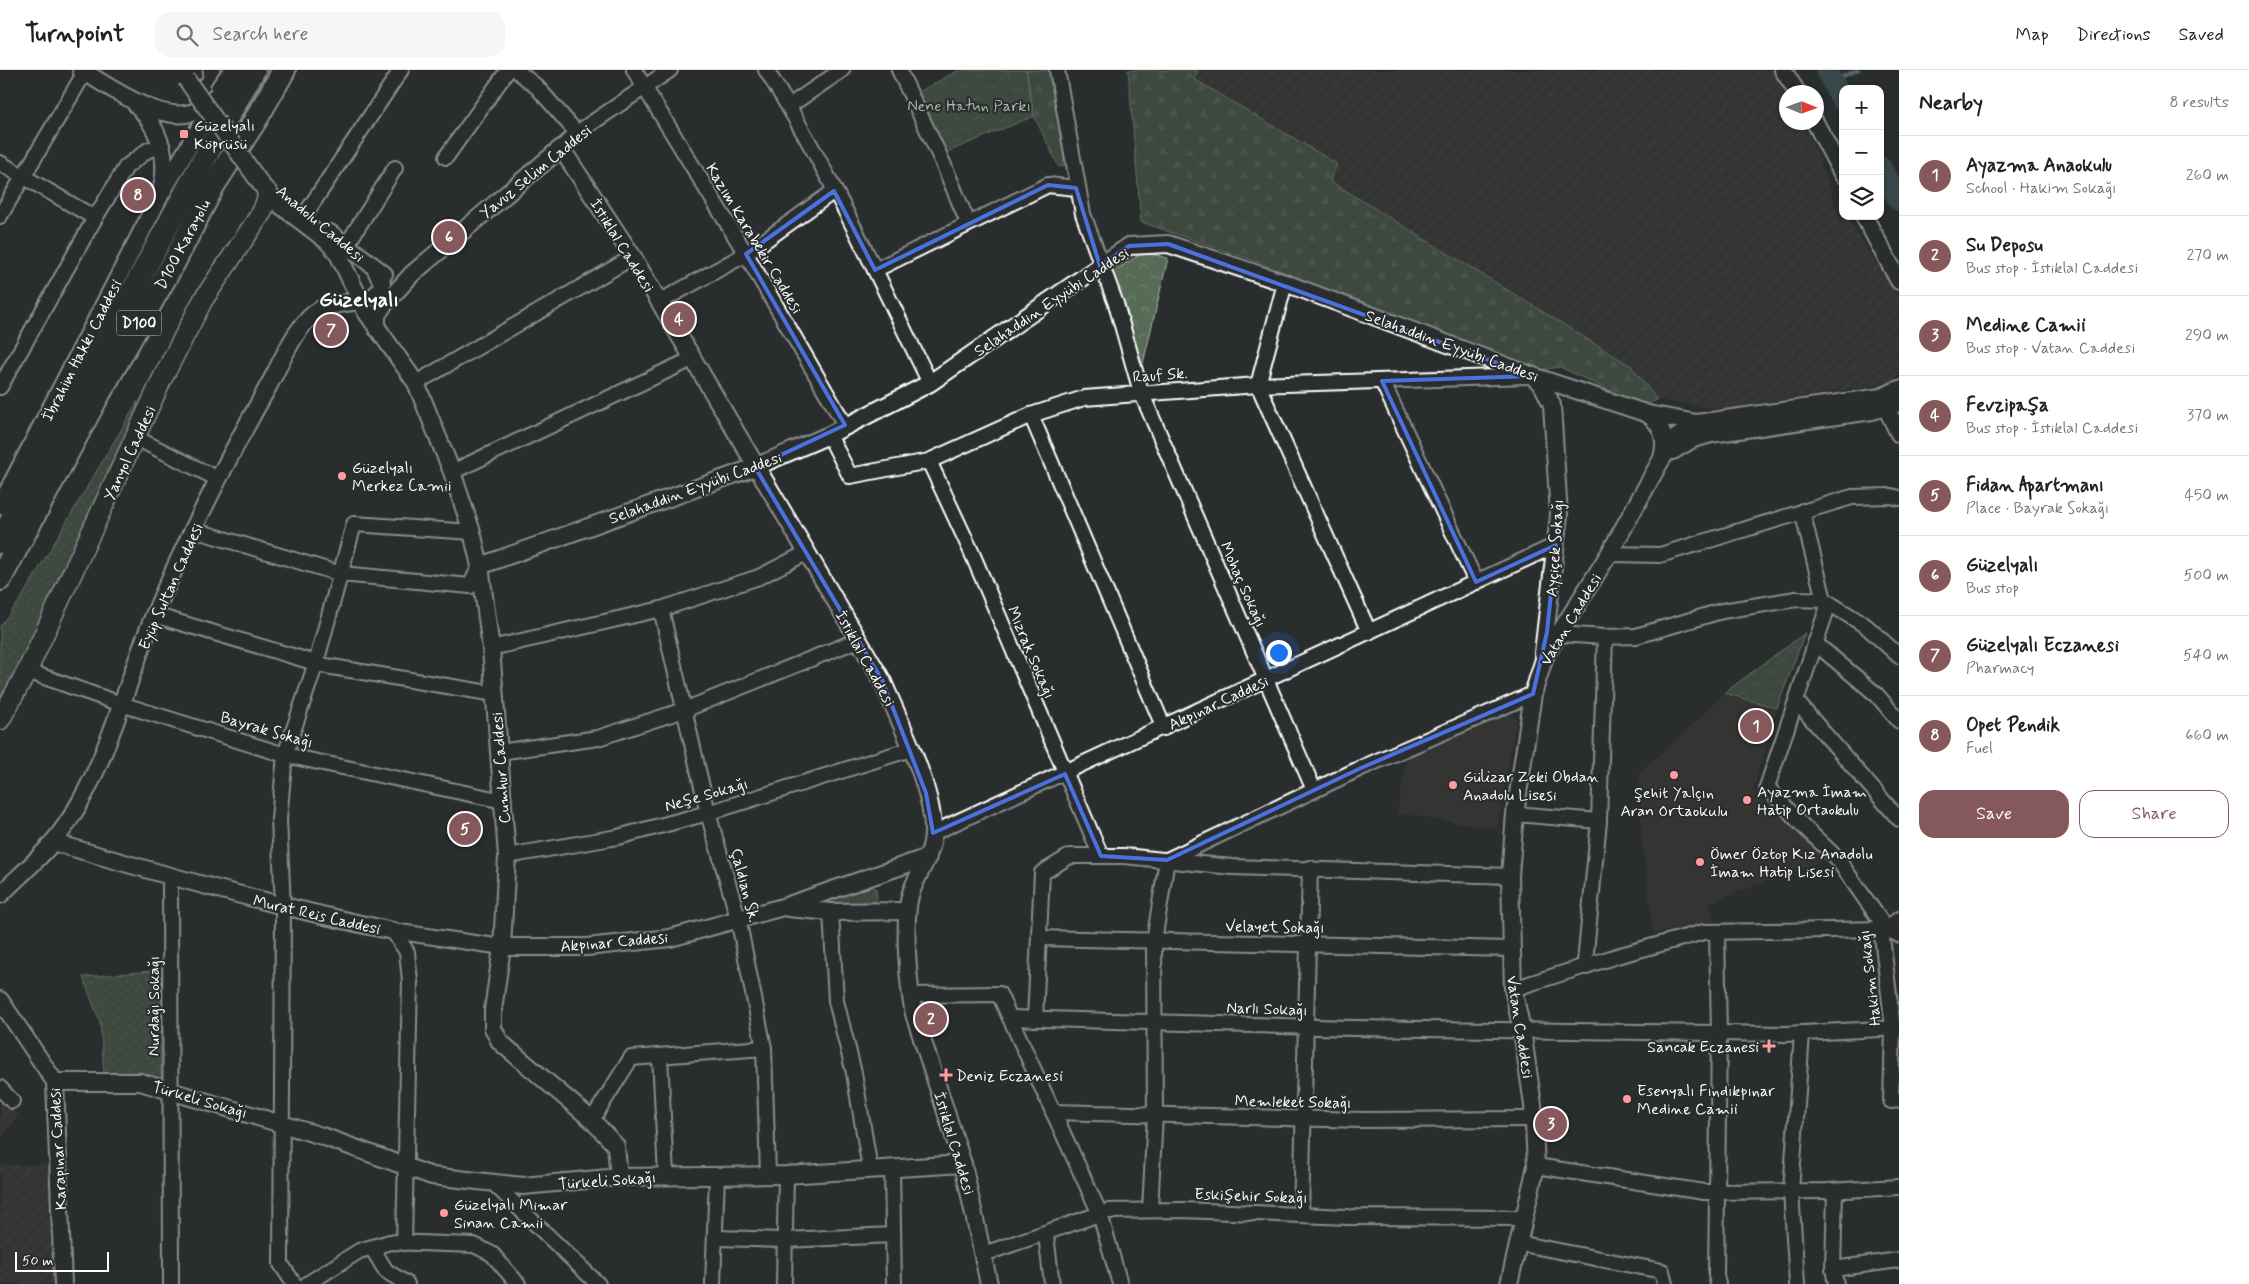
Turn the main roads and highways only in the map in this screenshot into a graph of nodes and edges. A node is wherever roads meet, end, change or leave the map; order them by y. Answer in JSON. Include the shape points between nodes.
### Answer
{"nodes":[{"id":1,"x":236,"y":70,"type":"edge"},
{"id":2,"x":254,"y":70,"type":"edge"},
{"id":3,"x":284,"y":70,"type":"edge"},
{"id":4,"x":222,"y":89,"type":"road end"},
{"id":5,"x":266,"y":186,"type":"road end"},
{"id":6,"x":0,"y":542,"type":"edge"},
{"id":7,"x":0,"y":580,"type":"edge"},
{"id":8,"x":0,"y":720,"type":"edge"}],
"edges":[{"from":1,"to":4,"type":"highway"},
{"from":2,"to":6,"type":"highway","name":"D100 Karayolu","number":"D100","via":[[196,171]]},
{"from":3,"to":7,"type":"highway","name":"D100 Karayolu","number":"D100","via":[[213,186]]},
{"from":5,"to":8,"type":"main road","name":"Yanyol Caddesi","via":[[267,199],[262,212],[203,300],[163,378],[27,671]]}]}
